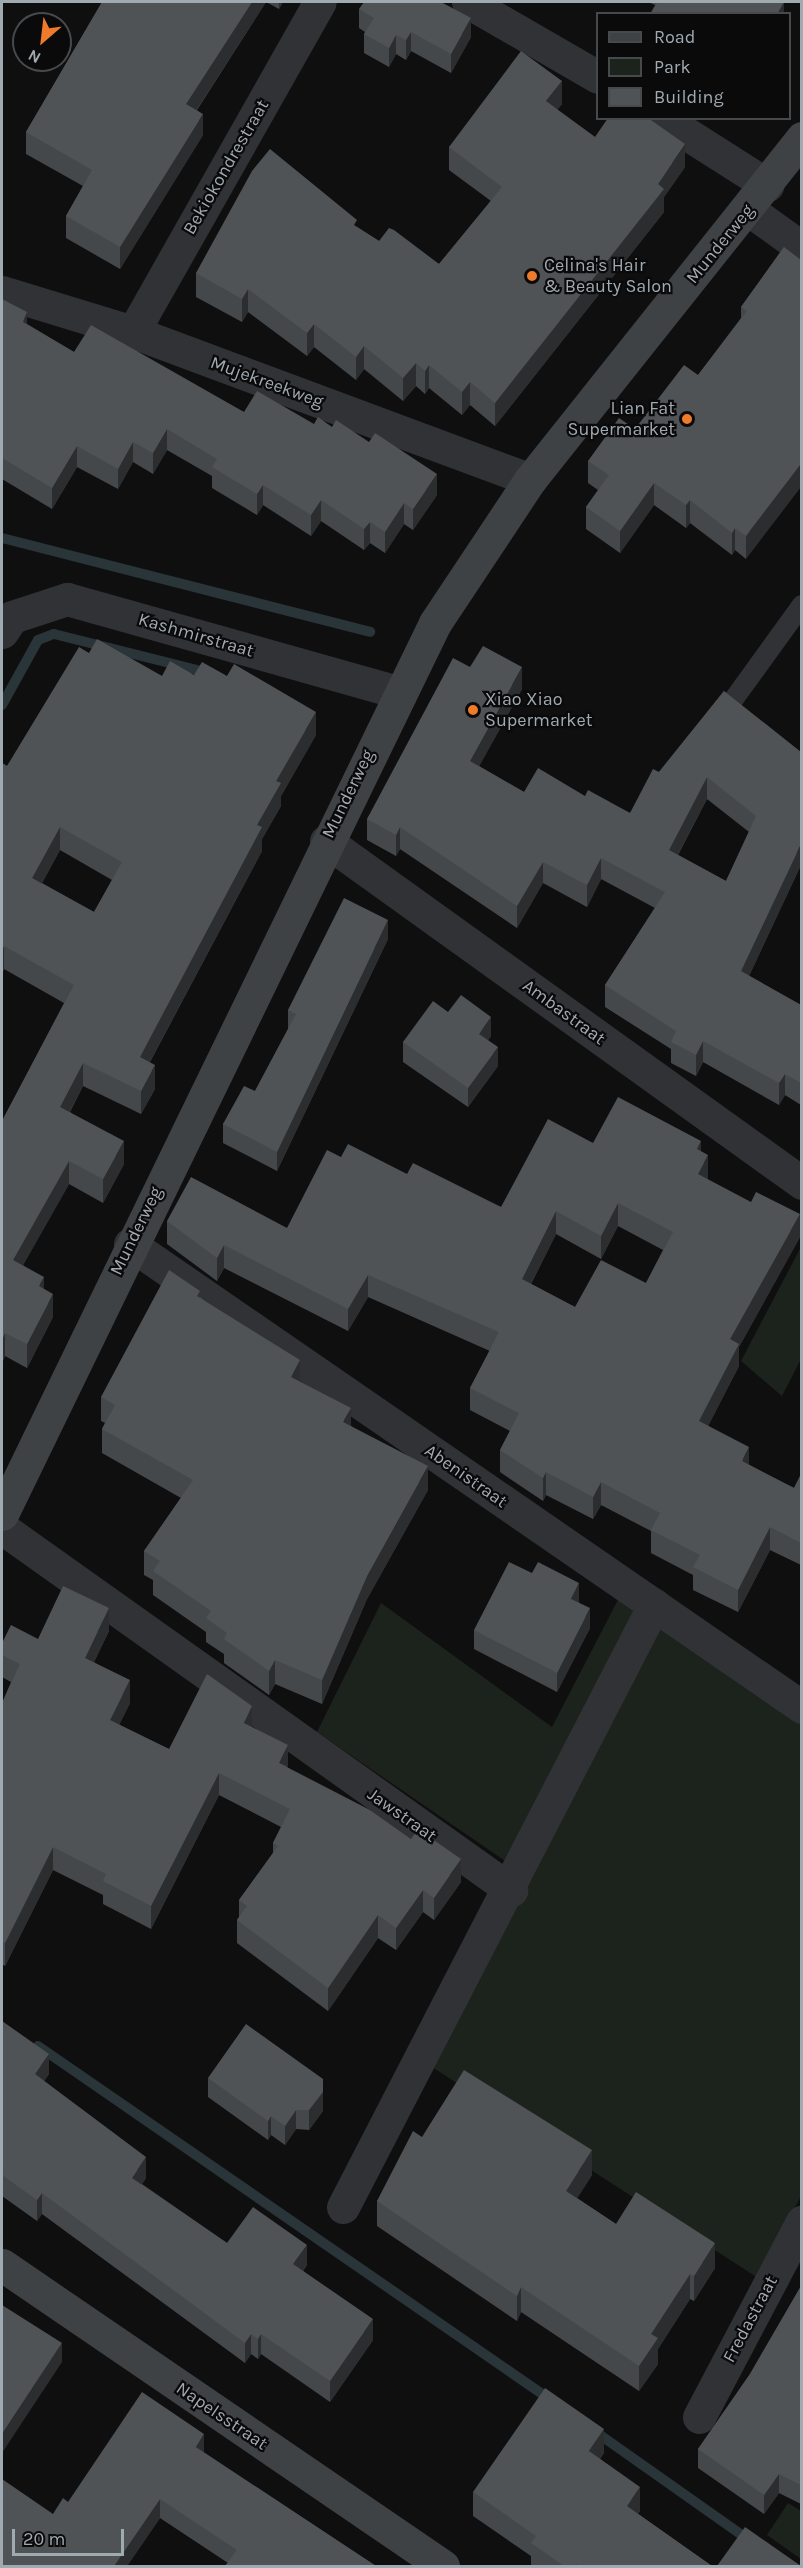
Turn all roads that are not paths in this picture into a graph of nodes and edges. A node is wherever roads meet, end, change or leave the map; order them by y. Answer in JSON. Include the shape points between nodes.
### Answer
{"nodes":[{"id":1,"x":320,"y":2,"type":"edge"},
{"id":2,"x":468,"y":2,"type":"edge"},
{"id":3,"x":596,"y":76,"type":"edge"},
{"id":4,"x":664,"y":120,"type":"edge"},
{"id":5,"x":801,"y":138,"type":"edge"},
{"id":6,"x":758,"y":197,"type":"junction"},
{"id":7,"x":801,"y":248,"type":"edge"},
{"id":8,"x":2,"y":292,"type":"edge"},
{"id":9,"x":133,"y":332,"type":"junction"},
{"id":10,"x":530,"y":480,"type":"junction"},
{"id":11,"x":801,"y":605,"type":"edge"},
{"id":12,"x":2,"y":632,"type":"edge"},
{"id":13,"x":397,"y":692,"type":"junction"},
{"id":14,"x":731,"y":703,"type":"edge"},
{"id":15,"x":326,"y":841,"type":"junction"},
{"id":16,"x":801,"y":1183,"type":"edge"},
{"id":17,"x":130,"y":1244,"type":"junction"},
{"id":18,"x":2,"y":1514,"type":"edge"},
{"id":19,"x":2,"y":1528,"type":"edge"},
{"id":20,"x":654,"y":1605,"type":"junction"},
{"id":21,"x":801,"y":1707,"type":"edge"},
{"id":22,"x":511,"y":1890,"type":"junction"},
{"id":23,"x":343,"y":2208,"type":"dead end"},
{"id":24,"x":801,"y":2222,"type":"edge"},
{"id":25,"x":2,"y":2265,"type":"edge"},
{"id":26,"x":699,"y":2417,"type":"dead end"},
{"id":27,"x":443,"y":2566,"type":"edge"}],
"edges":[{"from":1,"to":9,"type":"street","name":"Bekiokondrestraat"},
{"from":2,"to":3,"type":"street"},
{"from":4,"to":6,"type":"street"},
{"from":5,"to":6,"type":"street","name":"Munderweg"},
{"from":6,"to":7,"type":"street"},
{"from":6,"to":10,"type":"street","name":"Munderweg"},
{"from":8,"to":9,"type":"street","name":"Mujekreekweg"},
{"from":9,"to":10,"type":"street","name":"Mujekreekweg"},
{"from":10,"to":13,"type":"street","name":"Munderweg","via":[[435,623]]},
{"from":11,"to":14,"type":"lane"},
{"from":12,"to":13,"type":"street","name":"Kashmirstraat","via":[[12,617],[67,599]]},
{"from":13,"to":15,"type":"street","name":"Munderweg"},
{"from":15,"to":16,"type":"street","name":"Ambastraat"},
{"from":15,"to":17,"type":"street","name":"Munderweg"},
{"from":17,"to":18,"type":"street","name":"Munderweg"},
{"from":17,"to":20,"type":"street","name":"Abenistraat"},
{"from":19,"to":22,"type":"street","name":"Jawstraat"},
{"from":20,"to":21,"type":"street","name":"Abenistraat"},
{"from":20,"to":22,"type":"street"},
{"from":22,"to":23,"type":"street"},
{"from":24,"to":26,"type":"street","name":"Fredastraat"},
{"from":25,"to":27,"type":"street","name":"Napelsstraat"}]}
